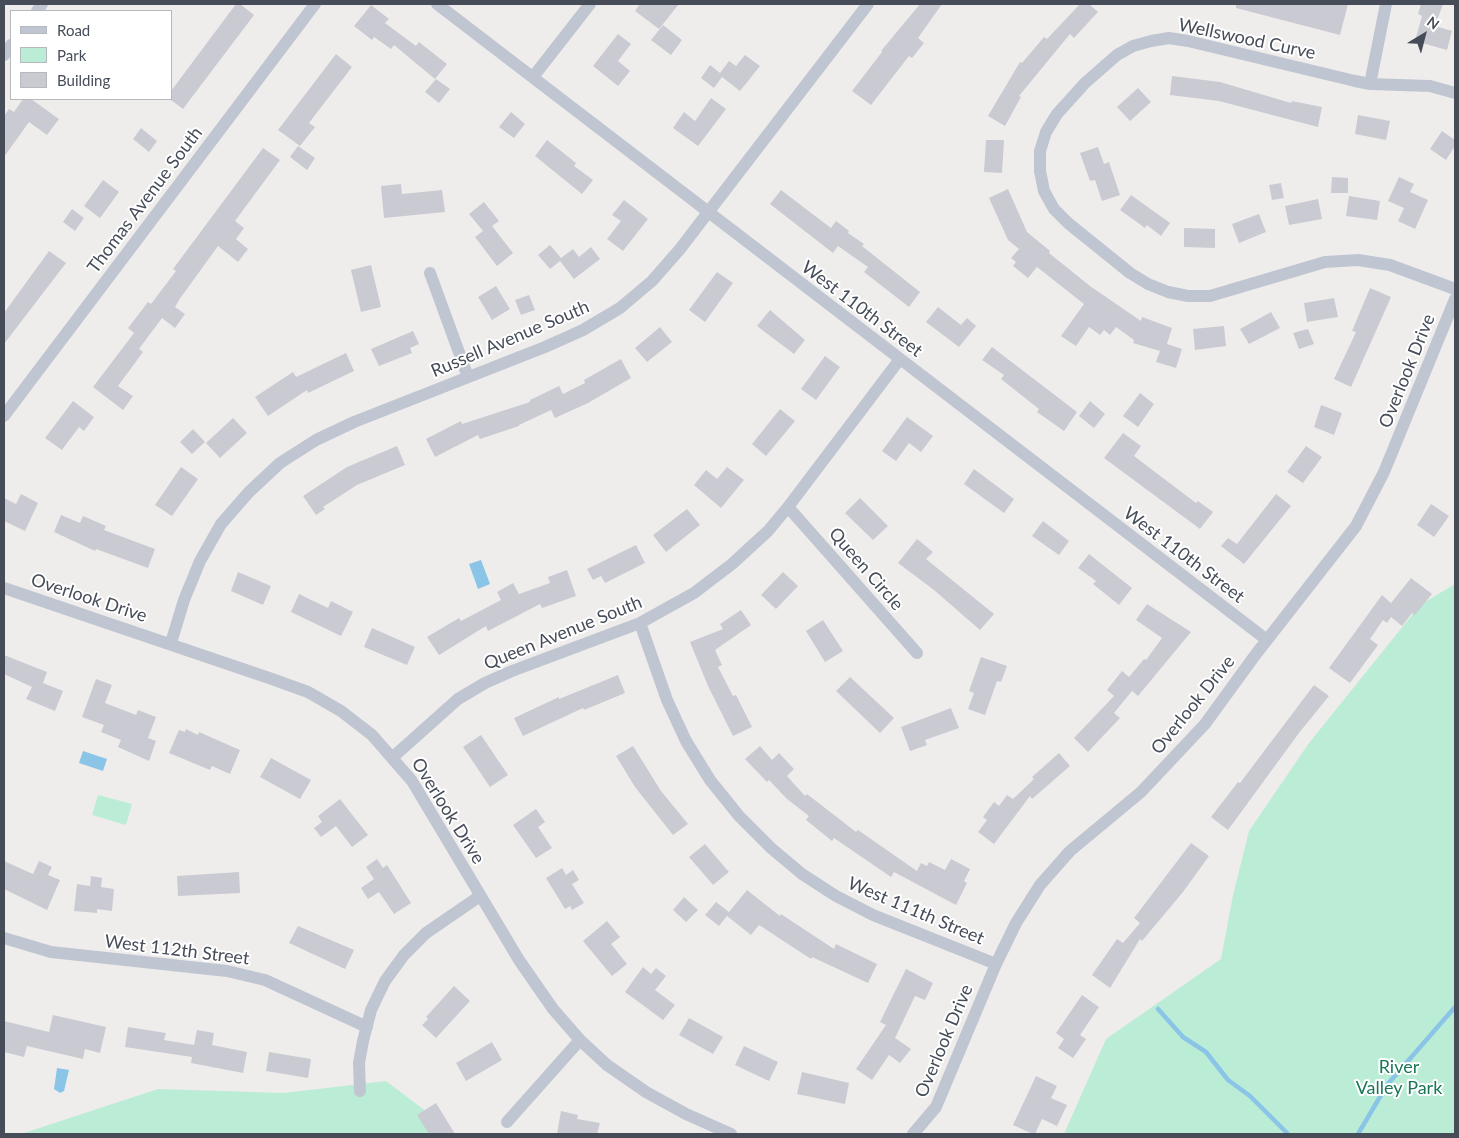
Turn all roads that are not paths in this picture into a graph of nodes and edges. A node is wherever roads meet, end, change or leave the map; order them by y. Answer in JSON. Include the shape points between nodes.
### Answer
{"nodes":[{"id":1,"x":315,"y":4,"type":"edge"},
{"id":2,"x":437,"y":4,"type":"edge"},
{"id":3,"x":590,"y":4,"type":"edge"},
{"id":4,"x":868,"y":4,"type":"edge"},
{"id":5,"x":1386,"y":4,"type":"edge"},
{"id":6,"x":533,"y":78,"type":"junction"},
{"id":7,"x":1370,"y":84,"type":"junction"},
{"id":8,"x":1455,"y":93,"type":"edge"},
{"id":9,"x":707,"y":212,"type":"junction"},
{"id":10,"x":430,"y":273,"type":"dead end"},
{"id":11,"x":1455,"y":289,"type":"edge"},
{"id":12,"x":1455,"y":298,"type":"edge"},
{"id":13,"x":900,"y":359,"type":"junction"},
{"id":14,"x":468,"y":377,"type":"junction"},
{"id":15,"x":4,"y":416,"type":"edge"},
{"id":16,"x":788,"y":507,"type":"junction"},
{"id":17,"x":4,"y":588,"type":"edge"},
{"id":18,"x":640,"y":623,"type":"junction"},
{"id":19,"x":1267,"y":640,"type":"junction"},
{"id":20,"x":171,"y":644,"type":"junction"},
{"id":21,"x":917,"y":654,"type":"dead end"},
{"id":22,"x":393,"y":757,"type":"junction"},
{"id":23,"x":480,"y":896,"type":"junction"},
{"id":24,"x":4,"y":938,"type":"edge"},
{"id":25,"x":996,"y":964,"type":"junction"},
{"id":26,"x":367,"y":1027,"type":"junction"},
{"id":27,"x":580,"y":1040,"type":"junction"},
{"id":28,"x":360,"y":1091,"type":"dead end"},
{"id":29,"x":507,"y":1122,"type":"dead end"},
{"id":30,"x":731,"y":1134,"type":"edge"},
{"id":31,"x":913,"y":1134,"type":"edge"}],
"edges":[{"from":1,"to":15,"type":"street","name":"Thomas Avenue South"},
{"from":2,"to":6,"type":"street","name":"West 110th Street"},
{"from":3,"to":6,"type":"street"},
{"from":4,"to":9,"type":"street","name":"Russell Avenue South"},
{"from":5,"to":7,"type":"street"},
{"from":6,"to":9,"type":"street","name":"West 110th Street"},
{"from":7,"to":8,"type":"street","name":"Wellswood Curve","via":[[1430,86]]},
{"from":7,"to":11,"type":"street","name":"Wellswood Curve","via":[[1188,41],[1169,38],[1133,46],[1085,83],[1056,114],[1040,151],[1044,191],[1054,209],[1130,273],[1168,292],[1210,296],[1325,262],[1358,260],[1390,265]]},
{"from":9,"to":13,"type":"street","name":"West 110th Street"},
{"from":9,"to":14,"type":"street","name":"Russell Avenue South","via":[[652,281],[620,308],[584,330]]},
{"from":10,"to":14,"type":"street"},
{"from":12,"to":19,"type":"street","name":"Overlook Drive","via":[[1384,472],[1356,526]]},
{"from":13,"to":16,"type":"street","name":"Queen Avenue South"},
{"from":13,"to":19,"type":"street","name":"West 110th Street"},
{"from":14,"to":20,"type":"street","name":"Russell Avenue South","via":[[354,422],[316,440],[280,463],[221,524],[184,600]]},
{"from":16,"to":18,"type":"street","name":"Queen Avenue South","via":[[768,531],[732,564],[694,593]]},
{"from":16,"to":21,"type":"street","name":"Queen Circle"},
{"from":17,"to":20,"type":"street","name":"Overlook Drive"},
{"from":18,"to":22,"type":"street","name":"Queen Avenue South","via":[[485,683],[458,699]]},
{"from":18,"to":25,"type":"street","name":"West 111th Street","via":[[667,700],[686,740],[739,816],[770,848],[836,896]]},
{"from":19,"to":25,"type":"street","name":"Overlook Drive","via":[[1205,724],[1174,759],[1070,851],[1040,885]]},
{"from":20,"to":22,"type":"street","name":"Overlook Drive","via":[[308,692],[341,711],[372,735]]},
{"from":22,"to":23,"type":"street","name":"Overlook Drive","via":[[412,781]]},
{"from":23,"to":26,"type":"street","via":[[426,933],[404,955],[385,981]]},
{"from":23,"to":27,"type":"street","name":"Overlook Drive","via":[[553,1009]]},
{"from":24,"to":26,"type":"street","name":"West 112th Street","via":[[51,952],[227,971],[264,980]]},
{"from":25,"to":31,"type":"street","name":"Overlook Drive","via":[[940,1099]]},
{"from":26,"to":28,"type":"street","via":[[359,1063]]},
{"from":27,"to":29,"type":"street"},
{"from":27,"to":30,"type":"street","name":"Overlook Drive","via":[[607,1065],[646,1092]]}]}
